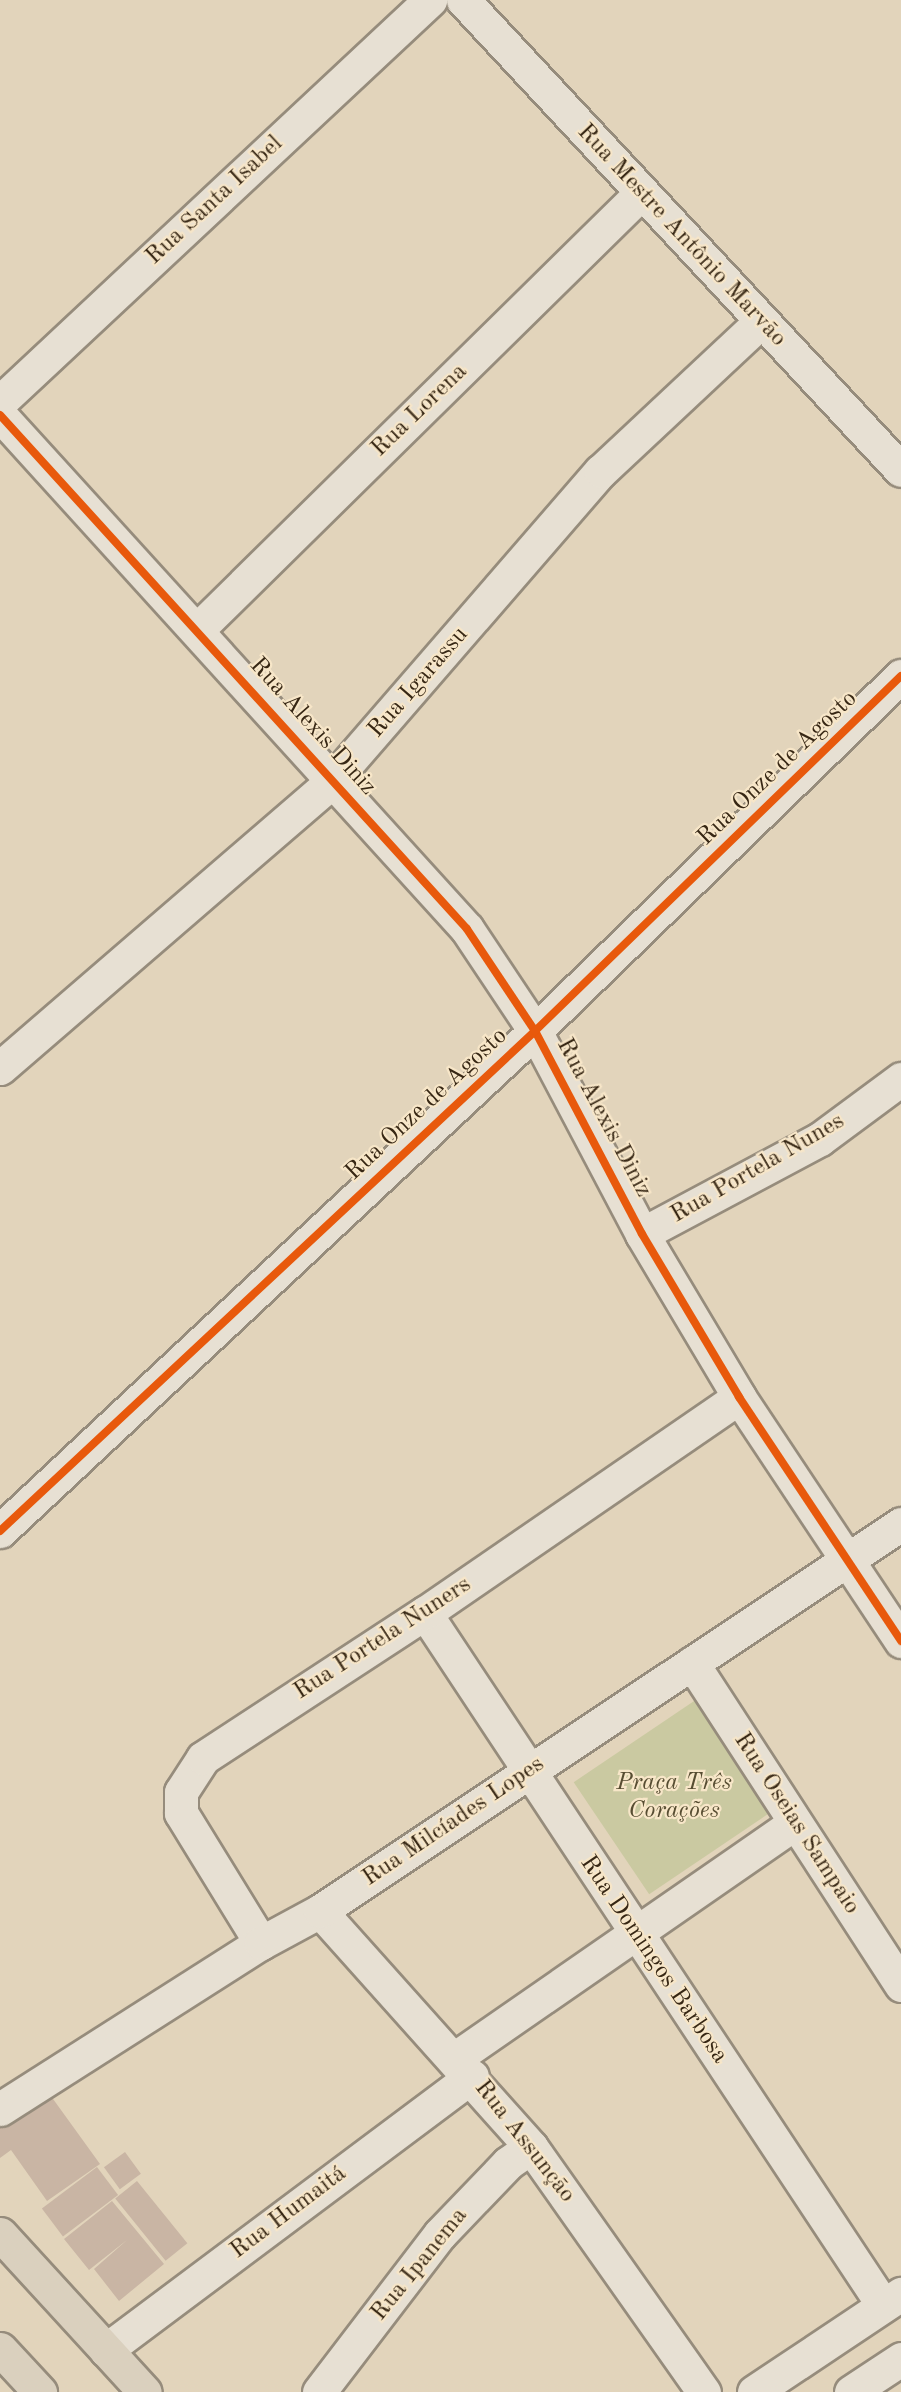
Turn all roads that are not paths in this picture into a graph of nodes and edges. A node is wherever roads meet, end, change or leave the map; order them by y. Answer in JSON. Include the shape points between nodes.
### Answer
{"nodes":[{"id":1,"x":430,"y":0,"type":"edge"},
{"id":2,"x":463,"y":0,"type":"edge"},
{"id":3,"x":641,"y":194,"type":"junction"},
{"id":4,"x":760,"y":322,"type":"junction"},
{"id":5,"x":0,"y":402,"type":"edge"},
{"id":6,"x":0,"y":415,"type":"edge"},
{"id":7,"x":901,"y":470,"type":"edge"},
{"id":8,"x":198,"y":629,"type":"junction"},
{"id":9,"x":901,"y":676,"type":"edge"},
{"id":10,"x":332,"y":781,"type":"junction"},
{"id":11,"x":535,"y":1031,"type":"junction"},
{"id":12,"x":0,"y":1068,"type":"edge"},
{"id":13,"x":901,"y":1079,"type":"edge"},
{"id":14,"x":642,"y":1234,"type":"junction"},
{"id":15,"x":739,"y":1397,"type":"junction"},
{"id":16,"x":901,"y":1524,"type":"edge"},
{"id":17,"x":0,"y":1531,"type":"edge"},
{"id":18,"x":846,"y":1560,"type":"junction"},
{"id":19,"x":425,"y":1613,"type":"junction"},
{"id":20,"x":901,"y":1641,"type":"edge"},
{"id":21,"x":692,"y":1663,"type":"junction"},
{"id":22,"x":529,"y":1773,"type":"junction"},
{"id":23,"x":794,"y":1824,"type":"junction"},
{"id":24,"x":320,"y":1911,"type":"junction"},
{"id":25,"x":634,"y":1931,"type":"junction"},
{"id":26,"x":261,"y":1943,"type":"junction"},
{"id":27,"x":901,"y":1985,"type":"edge"},
{"id":28,"x":463,"y":2068,"type":"junction"},
{"id":29,"x":0,"y":2109,"type":"edge"},
{"id":30,"x":531,"y":2147,"type":"junction"},
{"id":31,"x":0,"y":2234,"type":"edge"},
{"id":32,"x":892,"y":2299,"type":"edge"},
{"id":33,"x":0,"y":2349,"type":"edge"},
{"id":34,"x":106,"y":2350,"type":"junction"},
{"id":35,"x":901,"y":2359,"type":"edge"},
{"id":36,"x":40,"y":2392,"type":"edge"},
{"id":37,"x":145,"y":2392,"type":"edge"},
{"id":38,"x":319,"y":2392,"type":"edge"},
{"id":39,"x":704,"y":2392,"type":"edge"},
{"id":40,"x":754,"y":2392,"type":"edge"},
{"id":41,"x":852,"y":2392,"type":"edge"}],
"edges":[{"from":1,"to":5,"type":"street","name":"Rua Santa Isabel"},
{"from":2,"to":3,"type":"street","name":"Rua Mestre Antônio Marvão"},
{"from":3,"to":4,"type":"street","name":"Rua Mestre Antônio Marvão"},
{"from":3,"to":8,"type":"street","name":"Rua Lorena"},
{"from":4,"to":7,"type":"street","name":"Rua Mestre Antônio Marvão"},
{"from":4,"to":10,"type":"street","name":"Rua Igarassu","via":[[601,471]]},
{"from":6,"to":8,"type":"street","name":"Rua Alexis Diniz"},
{"from":8,"to":10,"type":"street","name":"Rua Alexis Diniz"},
{"from":9,"to":11,"type":"street","name":"Rua Onze de Agosto"},
{"from":10,"to":11,"type":"street","name":"Rua Alexis Diniz","via":[[467,929]]},
{"from":10,"to":12,"type":"street","name":"Rua Igarassu"},
{"from":11,"to":14,"type":"street","name":"Rua Alexis Diniz"},
{"from":11,"to":17,"type":"street","name":"Rua Onze de Agosto"},
{"from":13,"to":14,"type":"street","name":"Rua Portela Nunes","via":[[820,1140]]},
{"from":14,"to":15,"type":"street","name":"Rua Alexis Diniz"},
{"from":15,"to":18,"type":"street","name":"Rua Alexis Diniz"},
{"from":15,"to":19,"type":"street","name":"Rua Portela Nuners"},
{"from":16,"to":18,"type":"street","name":"Rua Milcíades Lopes"},
{"from":18,"to":20,"type":"street","name":"Rua Alexis Diniz"},
{"from":18,"to":21,"type":"street","name":"Rua Milcíades Lopes"},
{"from":19,"to":22,"type":"street","name":"Rua Domingos Barbosa"},
{"from":19,"to":26,"type":"street","name":"Rua Portela Nuners","via":[[202,1758],[189,1774],[181,1792],[181,1813]]},
{"from":21,"to":22,"type":"street","name":"Rua Milcíades Lopes"},
{"from":21,"to":23,"type":"street","name":"Rua Oseias Sampaio"},
{"from":22,"to":24,"type":"street","name":"Rua Milcíades Lopes"},
{"from":22,"to":25,"type":"street","name":"Rua Domingos Barbosa"},
{"from":23,"to":25,"type":"street","name":"Rua Humaitá"},
{"from":23,"to":27,"type":"street","name":"Rua Oseias Sampaio"},
{"from":24,"to":26,"type":"street","name":"Rua Milcíades Lopes"},
{"from":24,"to":28,"type":"street","name":"Rua Assunção"},
{"from":25,"to":28,"type":"street","name":"Rua Humaitá"},
{"from":25,"to":32,"type":"street","name":"Rua Domingos Barbosa"},
{"from":26,"to":29,"type":"street","name":"Rua Milcíades Lopes"},
{"from":28,"to":30,"type":"street","name":"Rua Assunção"},
{"from":28,"to":34,"type":"street","name":"Rua Humaitá"},
{"from":30,"to":38,"type":"street","name":"Rua Ipanema","via":[[508,2163],[440,2234]]},
{"from":30,"to":39,"type":"street","name":"Rua Assunção"},
{"from":31,"to":34,"type":"main road"},
{"from":32,"to":40,"type":"street"},
{"from":33,"to":36,"type":"main road"},
{"from":34,"to":37,"type":"main road"},
{"from":35,"to":41,"type":"street"}]}
